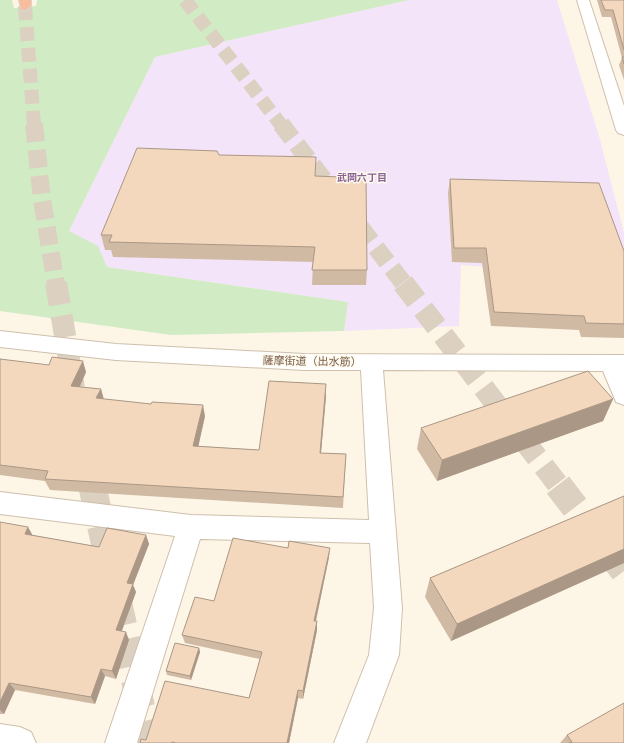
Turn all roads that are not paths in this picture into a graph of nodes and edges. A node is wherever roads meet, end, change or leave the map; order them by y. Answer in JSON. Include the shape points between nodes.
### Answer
{"nodes":[{"id":1,"x":583,"y":0,"type":"edge"},
{"id":2,"x":624,"y":130,"type":"edge"},
{"id":3,"x":0,"y":339,"type":"edge"},
{"id":4,"x":371,"y":362,"type":"junction"},
{"id":5,"x":618,"y":363,"type":"edge"},
{"id":6,"x":624,"y":396,"type":"edge"},
{"id":7,"x":0,"y":503,"type":"edge"},
{"id":8,"x":191,"y":527,"type":"junction"},
{"id":9,"x":384,"y":532,"type":"junction"},
{"id":10,"x":0,"y":740,"type":"edge"},
{"id":11,"x":20,"y":743,"type":"edge"},
{"id":12,"x":121,"y":743,"type":"edge"},
{"id":13,"x":350,"y":743,"type":"edge"}],
"edges":[{"from":1,"to":2,"type":"street"},
{"from":3,"to":4,"type":"street","name":"薩摩街道（出水筋）","via":[[116,352],[304,362]]},
{"from":4,"to":5,"type":"street","name":"薩摩街道（出水筋）"},
{"from":4,"to":9,"type":"street"},
{"from":5,"to":6,"type":"street"},
{"from":7,"to":8,"type":"street"},
{"from":8,"to":9,"type":"street"},
{"from":8,"to":12,"type":"street"},
{"from":9,"to":13,"type":"street","via":[[388,608],[384,655],[376,682]]},
{"from":10,"to":11,"type":"street"}]}
